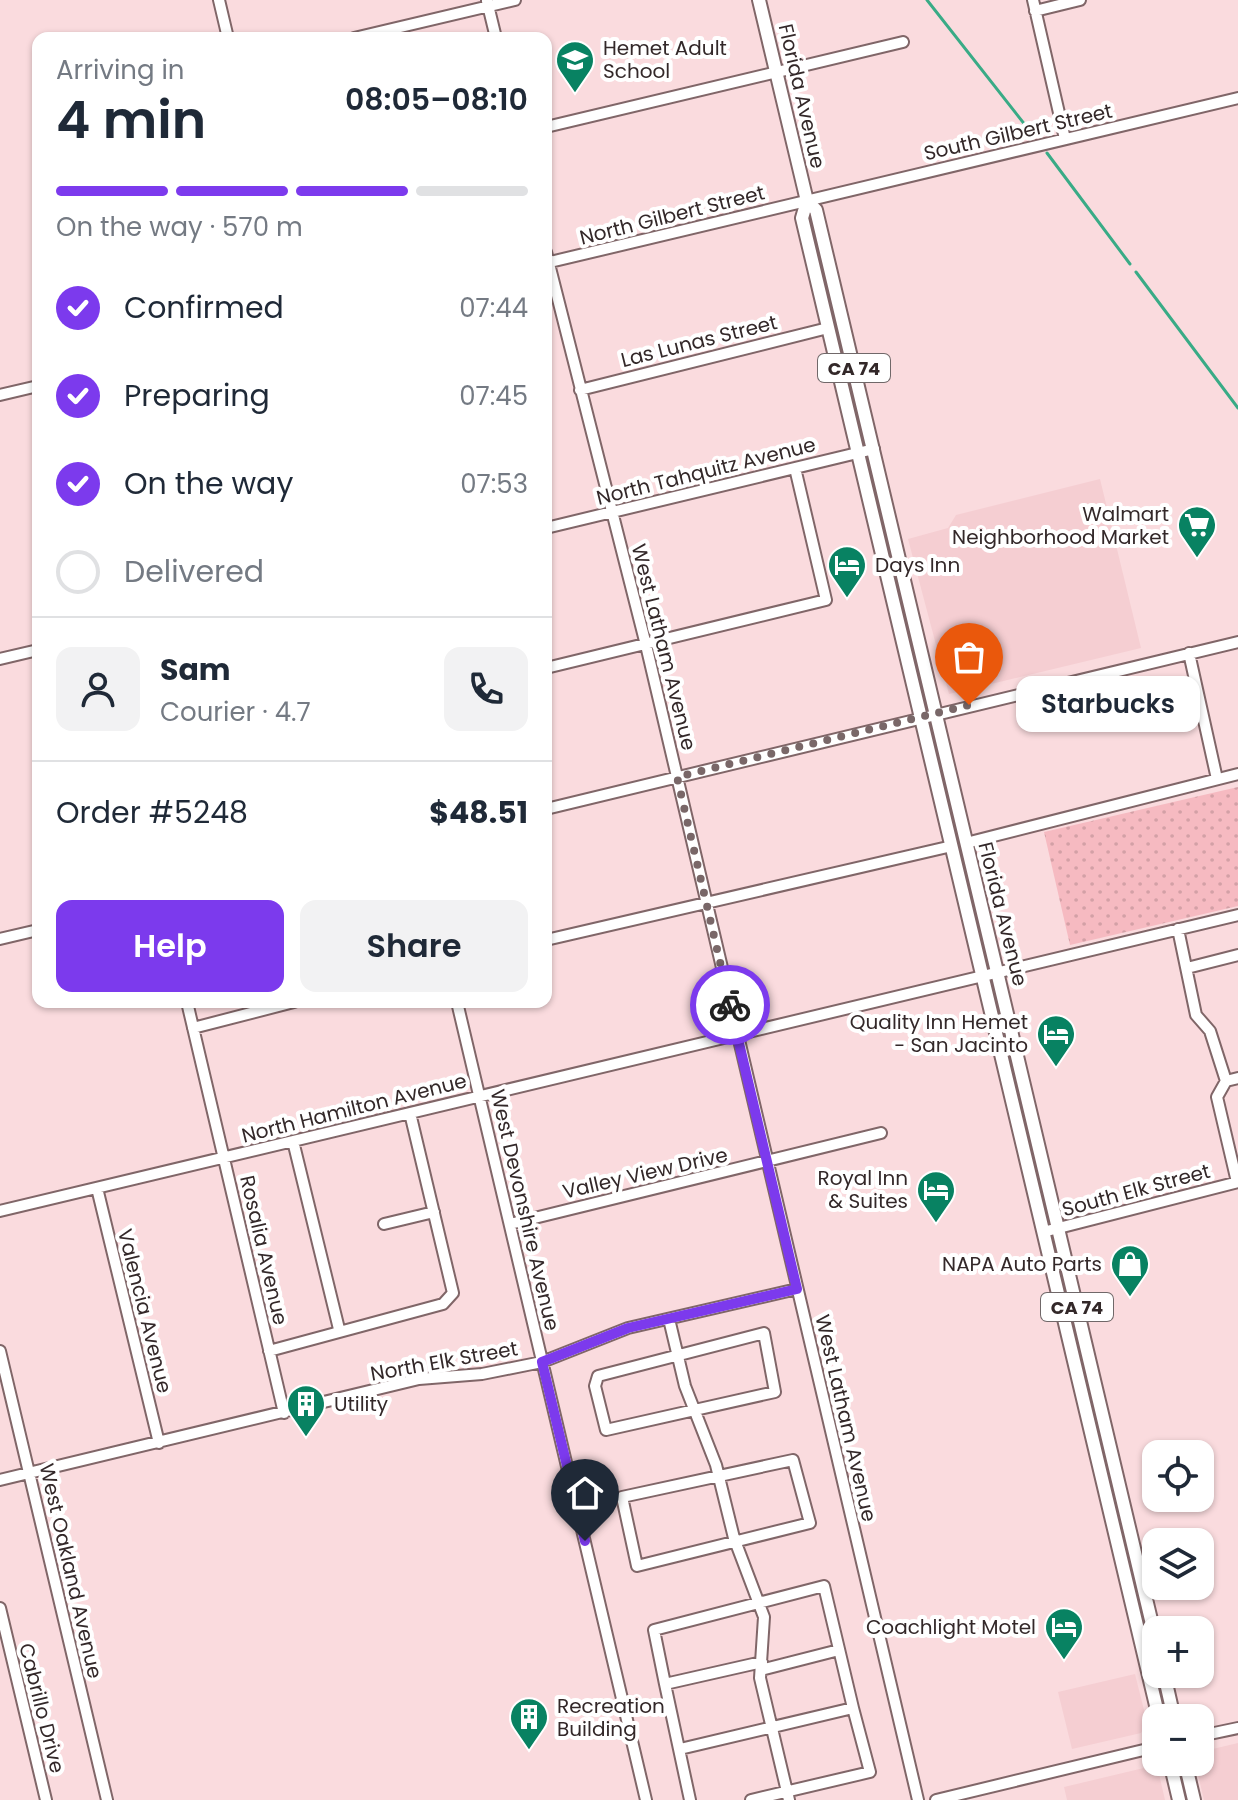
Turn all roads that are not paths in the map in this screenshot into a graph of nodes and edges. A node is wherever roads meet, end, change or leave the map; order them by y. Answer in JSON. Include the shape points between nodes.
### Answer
{"nodes":[{"id":1,"x":219,"y":0,"type":"edge"},
{"id":2,"x":515,"y":0,"type":"edge"},
{"id":3,"x":759,"y":0,"type":"edge"},
{"id":4,"x":1080,"y":0,"type":"edge"},
{"id":5,"x":488,"y":3,"type":"edge"},
{"id":6,"x":1034,"y":5,"type":"edge"},
{"id":7,"x":227,"y":32,"type":"edge"},
{"id":8,"x":377,"y":32,"type":"edge"},
{"id":9,"x":495,"y":32,"type":"edge"},
{"id":10,"x":903,"y":42,"type":"dead end"},
{"id":11,"x":776,"y":72,"type":"junction"},
{"id":12,"x":1238,"y":98,"type":"edge"},
{"id":13,"x":552,"y":126,"type":"edge"},
{"id":14,"x":1065,"y":139,"type":"junction"},
{"id":15,"x":807,"y":201,"type":"junction"},
{"id":16,"x":552,"y":258,"type":"edge"},
{"id":17,"x":552,"y":279,"type":"edge"},
{"id":18,"x":828,"y":328,"type":"junction"},
{"id":19,"x":32,"y":387,"type":"edge"},
{"id":20,"x":580,"y":390,"type":"junction"},
{"id":21,"x":859,"y":391,"type":"junction"},
{"id":22,"x":0,"y":395,"type":"edge"},
{"id":23,"x":874,"y":449,"type":"junction"},
{"id":24,"x":858,"y":453,"type":"junction"},
{"id":25,"x":795,"y":468,"type":"junction"},
{"id":26,"x":610,"y":513,"type":"junction"},
{"id":27,"x":552,"y":527,"type":"edge"},
{"id":28,"x":1238,"y":642,"type":"edge"},
{"id":29,"x":646,"y":645,"type":"junction"},
{"id":30,"x":32,"y":651,"type":"edge"},
{"id":31,"x":1189,"y":653,"type":"junction"},
{"id":32,"x":0,"y":659,"type":"edge"},
{"id":33,"x":552,"y":667,"type":"edge"},
{"id":34,"x":936,"y":713,"type":"junction"},
{"id":35,"x":921,"y":716,"type":"junction"},
{"id":36,"x":1238,"y":774,"type":"edge"},
{"id":37,"x":677,"y":777,"type":"junction"},
{"id":38,"x":1217,"y":779,"type":"junction"},
{"id":39,"x":552,"y":808,"type":"edge"},
{"id":40,"x":966,"y":843,"type":"junction"},
{"id":41,"x":952,"y":846,"type":"junction"},
{"id":42,"x":706,"y":902,"type":"junction"},
{"id":43,"x":1238,"y":915,"type":"edge"},
{"id":44,"x":32,"y":931,"type":"edge"},
{"id":45,"x":1179,"y":934,"type":"junction"},
{"id":46,"x":0,"y":939,"type":"edge"},
{"id":47,"x":552,"y":939,"type":"edge"},
{"id":48,"x":1238,"y":955,"type":"edge"},
{"id":49,"x":1187,"y":968,"type":"junction"},
{"id":50,"x":997,"y":972,"type":"junction"},
{"id":51,"x":983,"y":975,"type":"junction"},
{"id":52,"x":188,"y":1008,"type":"edge"},
{"id":53,"x":271,"y":1008,"type":"edge"},
{"id":54,"x":458,"y":1008,"type":"edge"},
{"id":55,"x":193,"y":1028,"type":"junction"},
{"id":56,"x":737,"y":1034,"type":"junction"},
{"id":57,"x":1238,"y":1078,"type":"edge"},
{"id":58,"x":1226,"y":1081,"type":"junction"},
{"id":59,"x":479,"y":1096,"type":"junction"},
{"id":60,"x":410,"y":1113,"type":"junction"},
{"id":61,"x":881,"y":1133,"type":"dead end"},
{"id":62,"x":1232,"y":1140,"type":"edge"},
{"id":63,"x":294,"y":1146,"type":"junction"},
{"id":64,"x":223,"y":1158,"type":"junction"},
{"id":65,"x":768,"y":1163,"type":"junction"},
{"id":66,"x":1238,"y":1182,"type":"edge"},
{"id":67,"x":97,"y":1188,"type":"junction"},
{"id":68,"x":0,"y":1211,"type":"edge"},
{"id":69,"x":434,"y":1212,"type":"junction"},
{"id":70,"x":384,"y":1224,"type":"dead end"},
{"id":71,"x":510,"y":1224,"type":"junction"},
{"id":72,"x":1059,"y":1229,"type":"junction"},
{"id":73,"x":1043,"y":1232,"type":"junction"},
{"id":74,"x":797,"y":1289,"type":"junction"},
{"id":75,"x":669,"y":1319,"type":"junction"},
{"id":76,"x":339,"y":1329,"type":"junction"},
{"id":77,"x":0,"y":1351,"type":"edge"},
{"id":78,"x":269,"y":1351,"type":"junction"},
{"id":79,"x":677,"y":1354,"type":"junction"},
{"id":80,"x":542,"y":1362,"type":"junction"},
{"id":81,"x":1084,"y":1403,"type":"junction"},
{"id":82,"x":284,"y":1413,"type":"junction"},
{"id":83,"x":696,"y":1413,"type":"junction"},
{"id":84,"x":159,"y":1443,"type":"junction"},
{"id":85,"x":29,"y":1472,"type":"junction"},
{"id":86,"x":719,"y":1477,"type":"junction"},
{"id":87,"x":0,"y":1480,"type":"edge"},
{"id":88,"x":1131,"y":1534,"type":"junction"},
{"id":89,"x":736,"y":1543,"type":"junction"},
{"id":90,"x":759,"y":1604,"type":"junction"},
{"id":91,"x":0,"y":1608,"type":"edge"},
{"id":92,"x":1150,"y":1616,"type":"edge"},
{"id":93,"x":2,"y":1625,"type":"edge"},
{"id":94,"x":839,"y":1650,"type":"junction"},
{"id":95,"x":761,"y":1666,"type":"junction"},
{"id":96,"x":665,"y":1684,"type":"junction"},
{"id":97,"x":1156,"y":1704,"type":"edge"},
{"id":98,"x":853,"y":1708,"type":"junction"},
{"id":99,"x":773,"y":1728,"type":"junction"},
{"id":100,"x":1238,"y":1728,"type":"edge"},
{"id":101,"x":1214,"y":1733,"type":"edge"},
{"id":102,"x":680,"y":1749,"type":"junction"},
{"id":103,"x":1142,"y":1750,"type":"edge"},
{"id":104,"x":1173,"y":1776,"type":"edge"},
{"id":105,"x":1188,"y":1776,"type":"edge"},
{"id":106,"x":788,"y":1796,"type":"edge"},
{"id":107,"x":46,"y":1800,"type":"edge"},
{"id":108,"x":107,"y":1800,"type":"edge"},
{"id":109,"x":646,"y":1800,"type":"edge"},
{"id":110,"x":690,"y":1800,"type":"edge"},
{"id":111,"x":751,"y":1800,"type":"edge"},
{"id":112,"x":918,"y":1800,"type":"edge"},
{"id":113,"x":936,"y":1800,"type":"edge"},
{"id":114,"x":1179,"y":1800,"type":"edge"},
{"id":115,"x":1194,"y":1800,"type":"edge"}],
"edges":[{"from":1,"to":7,"type":"street"},
{"from":2,"to":5,"type":"street"},
{"from":3,"to":11,"type":"main road","name":"Florida Avenue","number":"CA 74"},
{"from":4,"to":6,"type":"street"},
{"from":5,"to":8,"type":"street"},
{"from":5,"to":9,"type":"street"},
{"from":6,"to":14,"type":"street"},
{"from":10,"to":11,"type":"street"},
{"from":11,"to":13,"type":"street"},
{"from":11,"to":15,"type":"main road","name":"Florida Avenue","number":"CA 74"},
{"from":12,"to":14,"type":"street","name":"South Gilbert Street"},
{"from":14,"to":15,"type":"street","name":"South Gilbert Street"},
{"from":15,"to":16,"type":"street","name":"North Gilbert Street"},
{"from":15,"to":18,"type":"main road","name":"Florida Avenue","via":[[802,218]]},
{"from":15,"to":21,"type":"main road","name":"Florida Avenue","number":"CA 74","via":[[816,210]]},
{"from":17,"to":20,"type":"street","name":"West Latham Avenue"},
{"from":18,"to":20,"type":"street","name":"Las Lunas Street"},
{"from":18,"to":21,"type":"main road","via":[[837,329],[849,375]]},
{"from":18,"to":24,"type":"main road","name":"Florida Avenue"},
{"from":19,"to":22,"type":"street"},
{"from":20,"to":26,"type":"street","name":"West Latham Avenue"},
{"from":21,"to":23,"type":"main road","name":"Florida Avenue","number":"CA 74"},
{"from":23,"to":24,"type":"street","name":"North Tahquitz Avenue"},
{"from":23,"to":34,"type":"main road","name":"Florida Avenue","number":"CA 74"},
{"from":24,"to":25,"type":"street","name":"North Tahquitz Avenue"},
{"from":24,"to":35,"type":"main road","name":"Florida Avenue"},
{"from":25,"to":26,"type":"street","name":"North Tahquitz Avenue"},
{"from":25,"to":29,"type":"street","via":[[826,600]]},
{"from":26,"to":27,"type":"street","name":"North Tahquitz Avenue"},
{"from":26,"to":29,"type":"street","name":"West Latham Avenue"},
{"from":28,"to":31,"type":"street"},
{"from":29,"to":33,"type":"street"},
{"from":29,"to":37,"type":"street","name":"West Latham Avenue"},
{"from":30,"to":32,"type":"street"},
{"from":31,"to":34,"type":"street"},
{"from":31,"to":38,"type":"street"},
{"from":34,"to":35,"type":"street"},
{"from":34,"to":40,"type":"main road","name":"Florida Avenue","number":"CA 74"},
{"from":35,"to":37,"type":"street"},
{"from":35,"to":41,"type":"main road","name":"Florida Avenue"},
{"from":36,"to":38,"type":"street"},
{"from":37,"to":39,"type":"street"},
{"from":37,"to":42,"type":"street","name":"West Latham Avenue"},
{"from":38,"to":40,"type":"street"},
{"from":40,"to":50,"type":"main road","name":"Florida Avenue","number":"CA 74"},
{"from":41,"to":42,"type":"street"},
{"from":41,"to":51,"type":"main road","name":"Florida Avenue"},
{"from":42,"to":47,"type":"street"},
{"from":42,"to":56,"type":"street","name":"West Latham Avenue"},
{"from":43,"to":45,"type":"street","name":"North Hamilton Avenue"},
{"from":44,"to":46,"type":"street"},
{"from":45,"to":49,"type":"street"},
{"from":45,"to":50,"type":"street","name":"North Hamilton Avenue"},
{"from":48,"to":49,"type":"street"},
{"from":49,"to":58,"type":"street","via":[[1196,1015],[1210,1031]]},
{"from":50,"to":51,"type":"street","name":"North Hamilton Avenue"},
{"from":50,"to":72,"type":"main road","name":"Florida Avenue","number":"CA 74"},
{"from":51,"to":56,"type":"street","name":"North Hamilton Avenue"},
{"from":51,"to":73,"type":"main road","name":"Florida Avenue"},
{"from":52,"to":55,"type":"street","name":"Rosalia Avenue"},
{"from":53,"to":55,"type":"street"},
{"from":54,"to":59,"type":"street","name":"West Devonshire Avenue"},
{"from":55,"to":64,"type":"street","name":"Rosalia Avenue"},
{"from":56,"to":59,"type":"street","name":"North Hamilton Avenue"},
{"from":56,"to":65,"type":"street","name":"West Latham Avenue"},
{"from":57,"to":58,"type":"street"},
{"from":58,"to":62,"type":"street","via":[[1217,1097]]},
{"from":59,"to":60,"type":"street","name":"North Hamilton Avenue"},
{"from":59,"to":71,"type":"street","name":"West Devonshire Avenue"},
{"from":60,"to":63,"type":"street","name":"North Hamilton Avenue"},
{"from":60,"to":69,"type":"street"},
{"from":61,"to":65,"type":"street","name":"Valley View Drive"},
{"from":62,"to":66,"type":"street"},
{"from":63,"to":64,"type":"street","name":"North Hamilton Avenue"},
{"from":63,"to":76,"type":"street"},
{"from":64,"to":67,"type":"street","name":"North Hamilton Avenue"},
{"from":64,"to":78,"type":"street","name":"Rosalia Avenue"},
{"from":65,"to":71,"type":"street","name":"Valley View Drive"},
{"from":65,"to":74,"type":"street","name":"West Latham Avenue"},
{"from":66,"to":72,"type":"street","name":"South Elk Street"},
{"from":67,"to":68,"type":"street","name":"North Hamilton Avenue"},
{"from":67,"to":84,"type":"street","name":"Valencia Avenue"},
{"from":69,"to":70,"type":"street"},
{"from":69,"to":76,"type":"street","via":[[453,1293],[443,1304]]},
{"from":71,"to":80,"type":"street","name":"West Devonshire Avenue"},
{"from":72,"to":73,"type":"street","name":"South Elk Street"},
{"from":72,"to":88,"type":"main road","name":"Florida Avenue","number":"CA 74"},
{"from":73,"to":81,"type":"main road","name":"Florida Avenue"},
{"from":74,"to":75,"type":"street","name":"North Elk Street"},
{"from":74,"to":112,"type":"street","name":"West Latham Avenue"},
{"from":75,"to":79,"type":"street"},
{"from":75,"to":80,"type":"street","name":"North Elk Street","via":[[628,1328]]},
{"from":76,"to":78,"type":"street","via":[[337,1336]]},
{"from":77,"to":85,"type":"street","name":"West Oakland Avenue"},
{"from":78,"to":82,"type":"street","name":"Rosalia Avenue"},
{"from":79,"to":83,"type":"street"},
{"from":79,"to":83,"type":"street","via":[[598,1376],[595,1386],[606,1430]]},
{"from":79,"to":83,"type":"street","via":[[764,1333],[775,1392]]},
{"from":80,"to":82,"type":"street","name":"North Elk Street","via":[[419,1379]]},
{"from":80,"to":109,"type":"street","name":"West Devonshire Avenue"},
{"from":81,"to":88,"type":"main road","via":[[1090,1402],[1094,1411]]},
{"from":81,"to":97,"type":"main road","name":"Florida Avenue"},
{"from":82,"to":84,"type":"street","name":"North Elk Street"},
{"from":83,"to":86,"type":"street"},
{"from":84,"to":85,"type":"street","name":"North Elk Street"},
{"from":85,"to":87,"type":"street","name":"North Elk Street"},
{"from":85,"to":108,"type":"street","name":"West Oakland Avenue"},
{"from":86,"to":89,"type":"street"},
{"from":86,"to":89,"type":"street","via":[[793,1460],[810,1523]]},
{"from":86,"to":89,"type":"street","via":[[622,1497],[637,1566]]},
{"from":88,"to":92,"type":"main road","name":"Florida Avenue","number":"CA 74"},
{"from":89,"to":90,"type":"street"},
{"from":90,"to":94,"type":"street","via":[[824,1586]]},
{"from":90,"to":95,"type":"street","via":[[764,1617]]},
{"from":90,"to":96,"type":"street","via":[[654,1630]]},
{"from":91,"to":93,"type":"street","name":"Cabrillo Drive"},
{"from":93,"to":107,"type":"street","name":"Cabrillo Drive"},
{"from":94,"to":95,"type":"street"},
{"from":94,"to":98,"type":"street"},
{"from":95,"to":96,"type":"street"},
{"from":95,"to":99,"type":"street"},
{"from":96,"to":102,"type":"street"},
{"from":98,"to":99,"type":"street"},
{"from":98,"to":106,"type":"street","via":[[870,1772]]},
{"from":99,"to":102,"type":"street"},
{"from":99,"to":106,"type":"street"},
{"from":100,"to":101,"type":"street"},
{"from":102,"to":110,"type":"street"},
{"from":103,"to":113,"type":"street"},
{"from":104,"to":114,"type":"main road"},
{"from":105,"to":115,"type":"main road"},
{"from":106,"to":111,"type":"street"}]}
